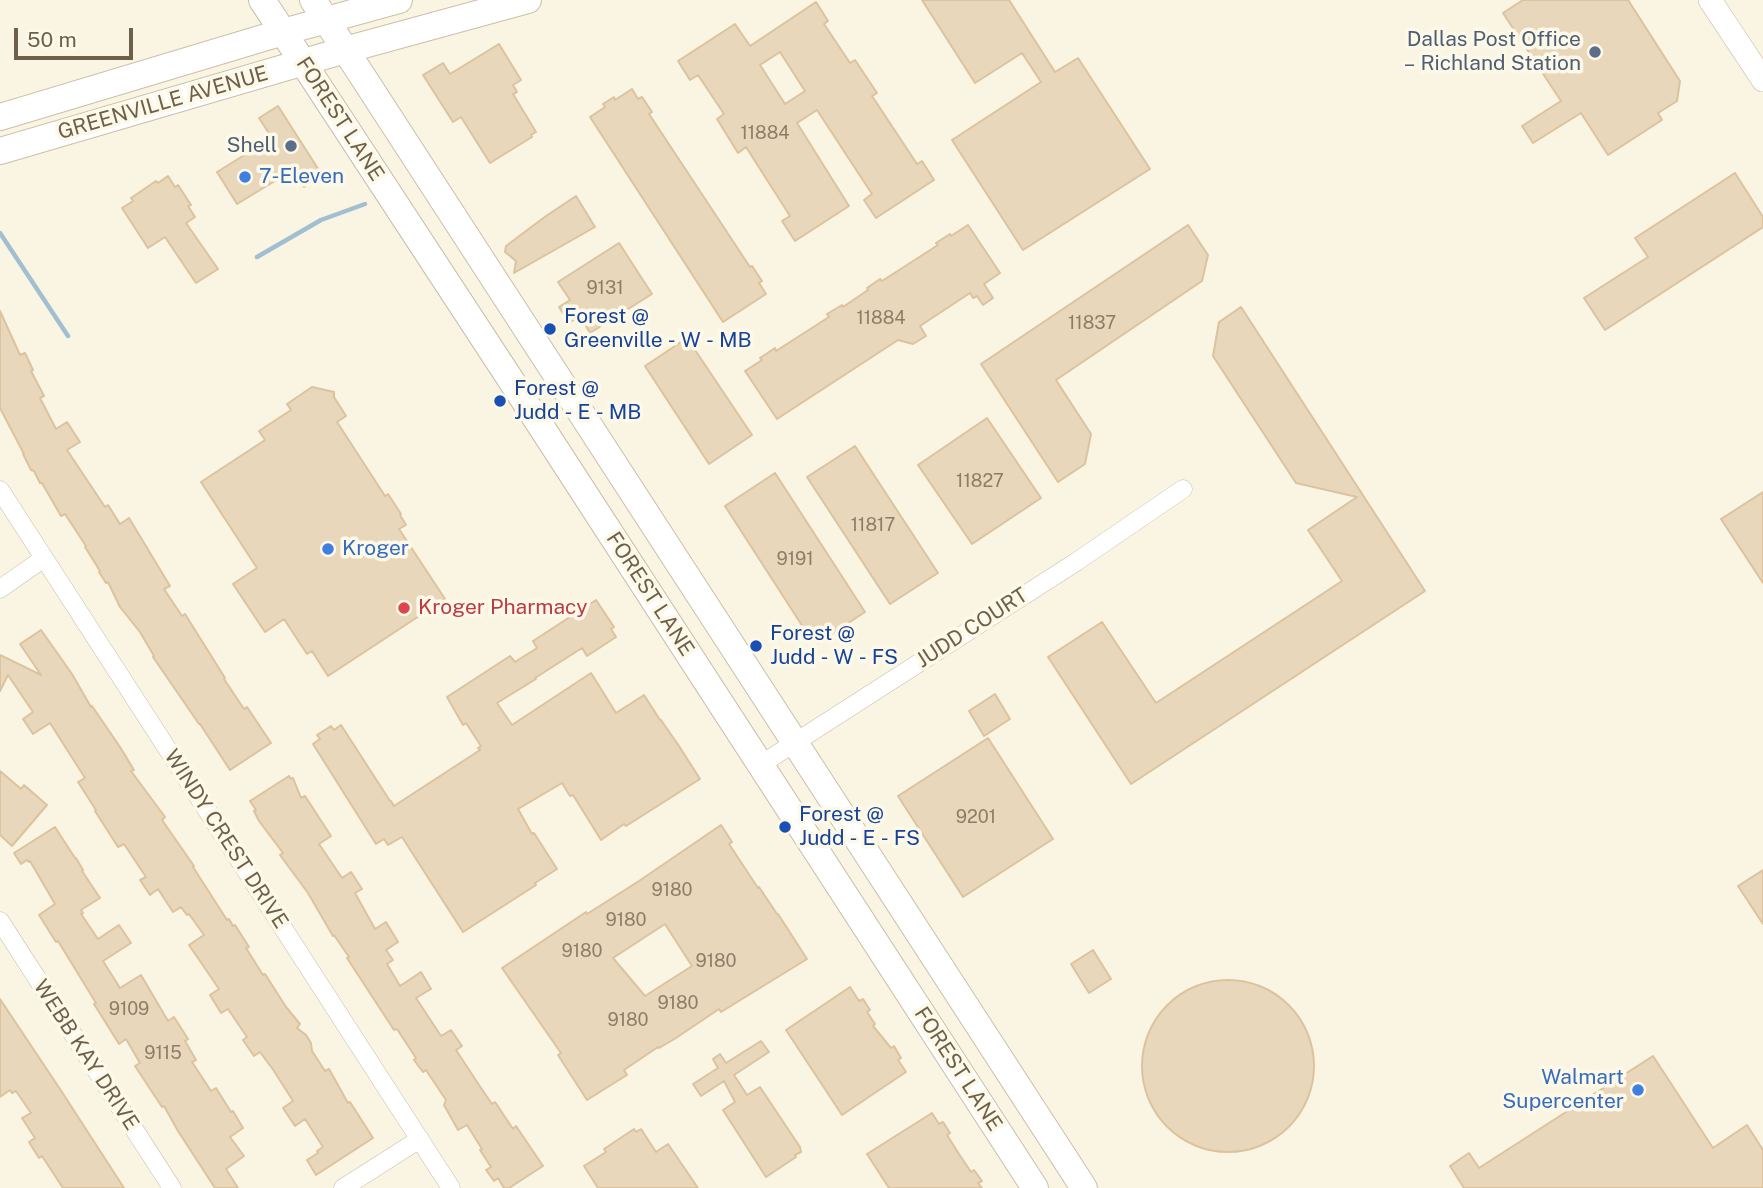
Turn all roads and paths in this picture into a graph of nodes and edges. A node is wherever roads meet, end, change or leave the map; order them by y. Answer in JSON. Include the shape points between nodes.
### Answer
{"nodes":[{"id":1,"x":262,"y":0,"type":"edge"},
{"id":2,"x":399,"y":0,"type":"edge"},
{"id":3,"x":528,"y":0,"type":"edge"},
{"id":4,"x":1710,"y":0,"type":"edge"},
{"id":5,"x":320,"y":10,"type":"edge"},
{"id":6,"x":283,"y":32,"type":"junction"},
{"id":7,"x":345,"y":50,"type":"junction"},
{"id":8,"x":303,"y":63,"type":"junction"},
{"id":9,"x":1763,"y":80,"type":"edge"},
{"id":10,"x":93,"y":89,"type":"junction"},
{"id":11,"x":0,"y":117,"type":"edge"},
{"id":12,"x":0,"y":151,"type":"edge"},
{"id":13,"x":466,"y":237,"type":"junction"},
{"id":14,"x":440,"y":271,"type":"junction"},
{"id":15,"x":579,"y":410,"type":"junction"},
{"id":16,"x":546,"y":433,"type":"junction"},
{"id":17,"x":1183,"y":489,"type":"dead end"},
{"id":18,"x":0,"y":490,"type":"edge"},
{"id":19,"x":44,"y":558,"type":"junction"},
{"id":20,"x":678,"y":562,"type":"junction"},
{"id":21,"x":643,"y":584,"type":"junction"},
{"id":22,"x":0,"y":589,"type":"edge"},
{"id":23,"x":794,"y":742,"type":"junction"},
{"id":24,"x":760,"y":765,"type":"junction"},
{"id":25,"x":0,"y":921,"type":"edge"},
{"id":26,"x":994,"y":1049,"type":"junction"},
{"id":27,"x":960,"y":1072,"type":"junction"},
{"id":28,"x":420,"y":1139,"type":"junction"},
{"id":29,"x":172,"y":1188,"type":"edge"},
{"id":30,"x":342,"y":1188,"type":"edge"},
{"id":31,"x":452,"y":1188,"type":"edge"},
{"id":32,"x":1035,"y":1188,"type":"edge"},
{"id":33,"x":1084,"y":1188,"type":"edge"}],
"edges":[{"from":1,"to":6,"type":"main road","name":"FOREST LANE"},
{"from":2,"to":5,"type":"main road","name":"GREENVILLE AVENUE"},
{"from":3,"to":7,"type":"main road","name":"GREENVILLE AVENUE"},
{"from":4,"to":9,"type":"street"},
{"from":5,"to":6,"type":"main road","name":"GREENVILLE AVENUE"},
{"from":5,"to":7,"type":"main road","name":"FOREST LANE"},
{"from":6,"to":8,"type":"main road","name":"FOREST LANE"},
{"from":6,"to":10,"type":"main road","name":"GREENVILLE AVENUE"},
{"from":7,"to":8,"type":"main road","name":"GREENVILLE AVENUE"},
{"from":7,"to":13,"type":"main road","name":"FOREST LANE"},
{"from":8,"to":12,"type":"main road","name":"GREENVILLE AVENUE"},
{"from":8,"to":14,"type":"main road","name":"FOREST LANE"},
{"from":10,"to":11,"type":"main road","name":"GREENVILLE AVENUE"},
{"from":10,"to":12,"type":"main road","via":[[58,116],[8,131]]},
{"from":13,"to":14,"type":"main road"},
{"from":13,"to":15,"type":"main road","name":"FOREST LANE"},
{"from":14,"to":16,"type":"main road","name":"FOREST LANE"},
{"from":15,"to":16,"type":"main road"},
{"from":15,"to":20,"type":"main road","name":"FOREST LANE"},
{"from":16,"to":21,"type":"main road","name":"FOREST LANE"},
{"from":17,"to":23,"type":"street","name":"JUDD COURT"},
{"from":18,"to":19,"type":"street","name":"WINDY CREST DRIVE"},
{"from":19,"to":22,"type":"street"},
{"from":19,"to":28,"type":"street","name":"WINDY CREST DRIVE"},
{"from":20,"to":21,"type":"main road"},
{"from":20,"to":23,"type":"main road","name":"FOREST LANE"},
{"from":21,"to":24,"type":"main road","name":"FOREST LANE"},
{"from":23,"to":24,"type":"street","name":"JUDD COURT"},
{"from":23,"to":26,"type":"main road","name":"FOREST LANE"},
{"from":24,"to":27,"type":"main road","name":"FOREST LANE"},
{"from":25,"to":29,"type":"street","name":"WEBB KAY DRIVE"},
{"from":26,"to":27,"type":"main road"},
{"from":26,"to":33,"type":"main road","name":"FOREST LANE"},
{"from":27,"to":32,"type":"main road","name":"FOREST LANE"},
{"from":28,"to":30,"type":"street"},
{"from":28,"to":31,"type":"street","name":"WINDY CREST DRIVE"}]}
